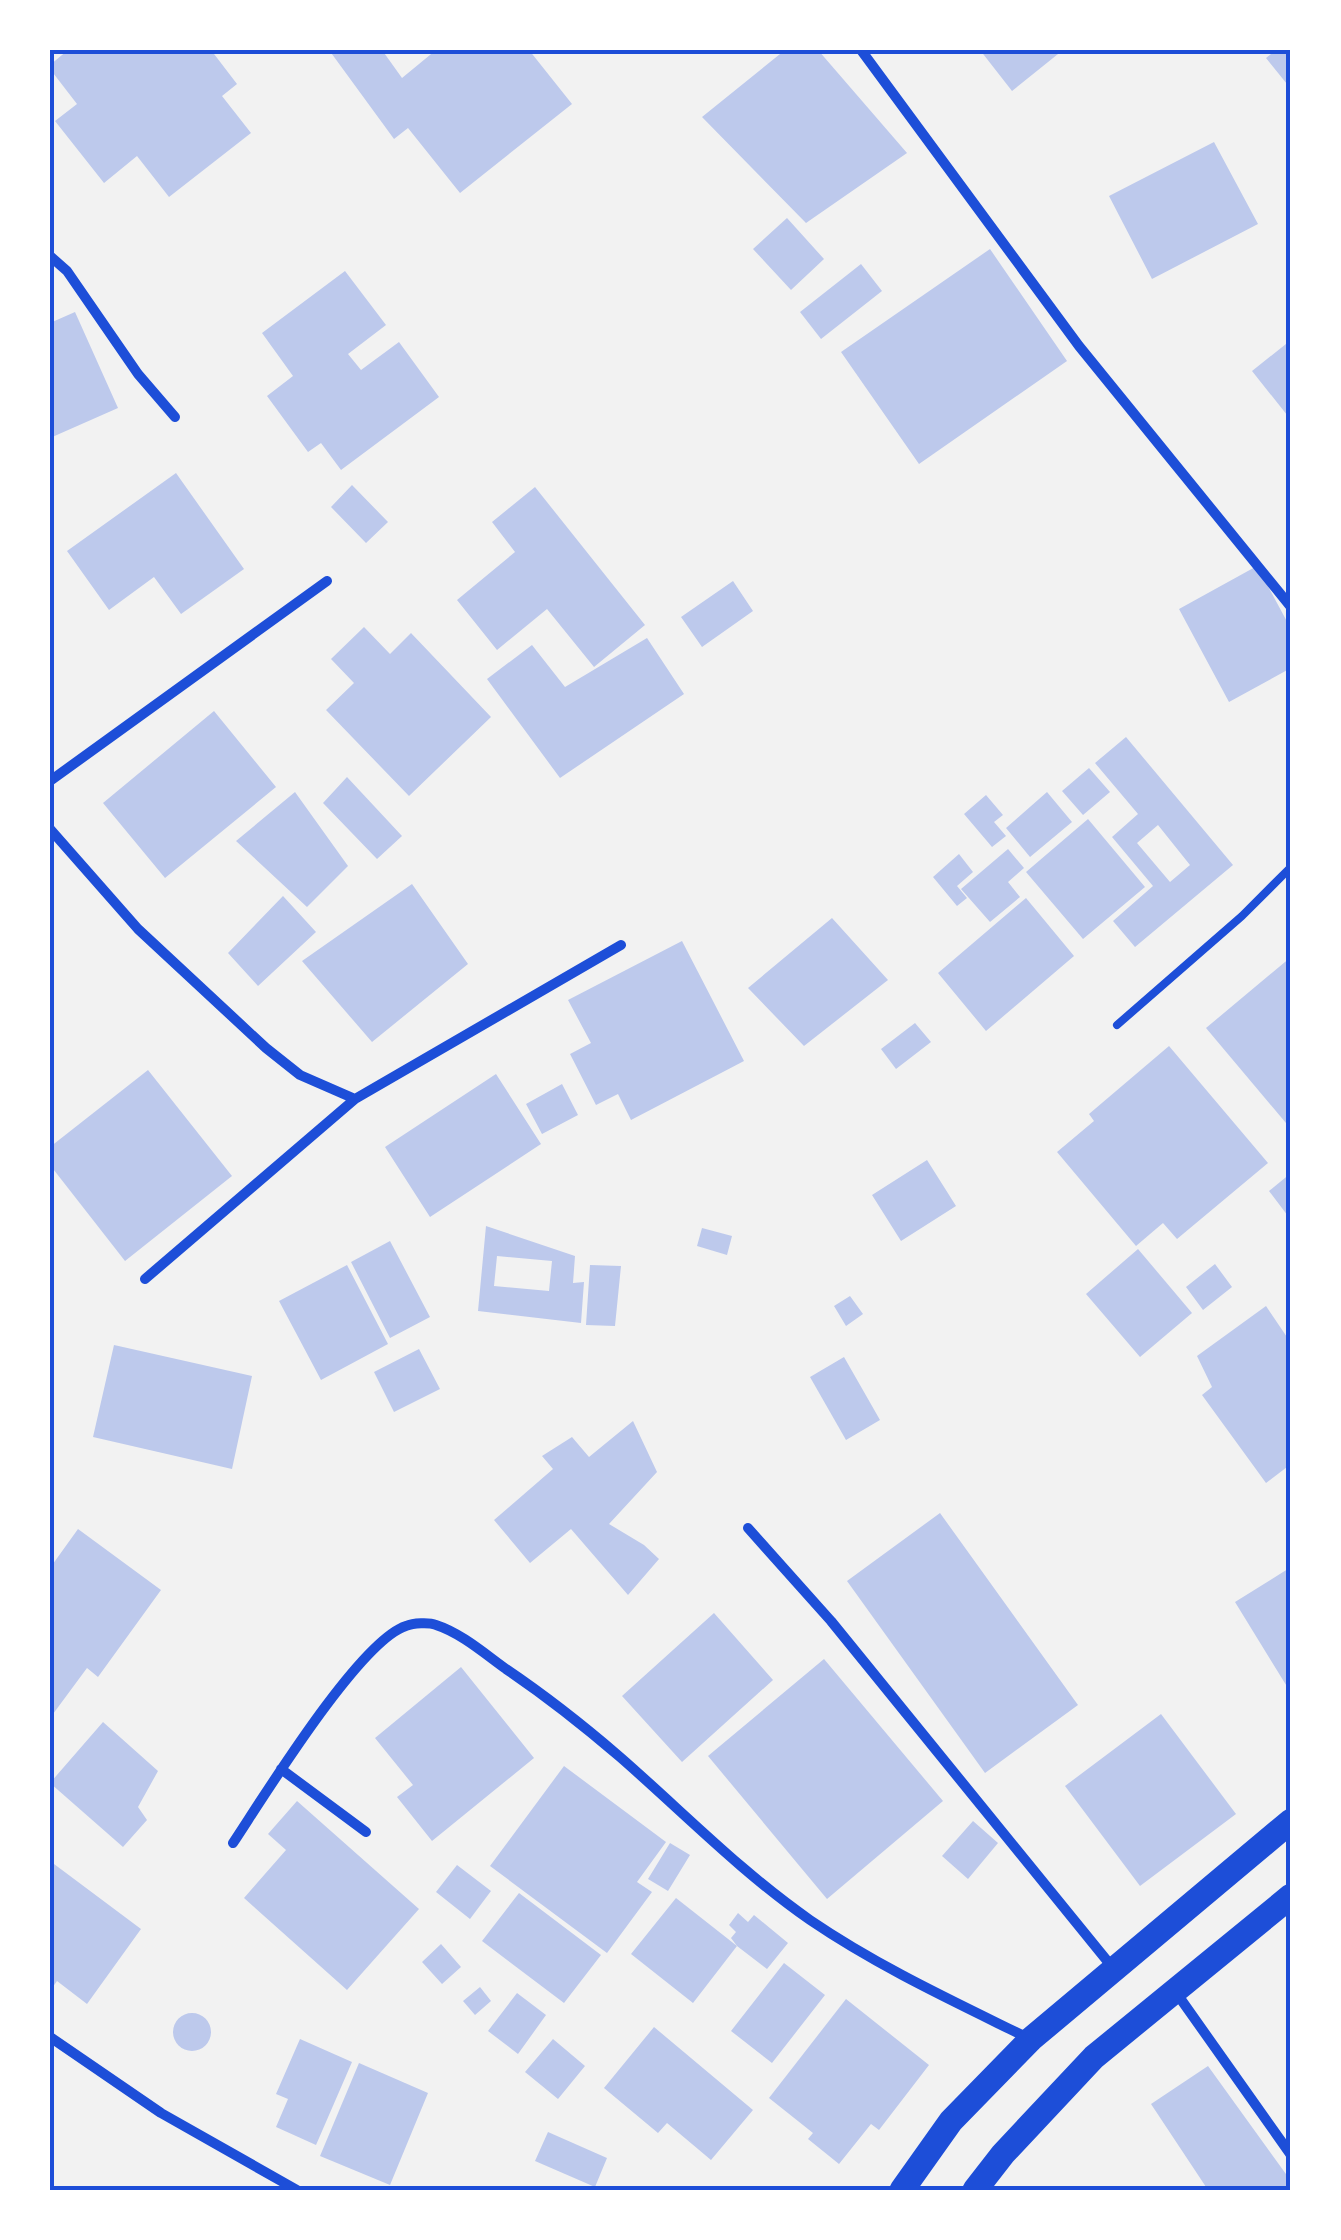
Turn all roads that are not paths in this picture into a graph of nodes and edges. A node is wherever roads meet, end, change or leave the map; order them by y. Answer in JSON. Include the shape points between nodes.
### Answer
{"nodes":[{"id":1,"x":861,"y":50,"type":"edge"},
{"id":2,"x":50,"y":256,"type":"edge"},
{"id":3,"x":175,"y":417,"type":"dead end"},
{"id":4,"x":327,"y":581,"type":"dead end"},
{"id":5,"x":1291,"y":606,"type":"edge"},
{"id":6,"x":50,"y":781,"type":"edge"},
{"id":7,"x":50,"y":829,"type":"edge"},
{"id":8,"x":54,"y":841,"type":"edge"},
{"id":9,"x":1291,"y":868,"type":"edge"},
{"id":10,"x":621,"y":945,"type":"dead end"},
{"id":11,"x":1117,"y":1024,"type":"dead end"},
{"id":12,"x":356,"y":1099,"type":"junction"},
{"id":13,"x":145,"y":1279,"type":"dead end"},
{"id":14,"x":748,"y":1528,"type":"dead end"},
{"id":15,"x":281,"y":1770,"type":"junction"},
{"id":16,"x":1291,"y":1821,"type":"edge"},
{"id":17,"x":366,"y":1832,"type":"dead end"},
{"id":18,"x":233,"y":1844,"type":"dead end"},
{"id":19,"x":1291,"y":1896,"type":"edge"},
{"id":20,"x":1114,"y":1969,"type":"junction"},
{"id":21,"x":1174,"y":1990,"type":"junction"},
{"id":22,"x":50,"y":2038,"type":"edge"},
{"id":23,"x":1031,"y":2039,"type":"junction"},
{"id":24,"x":1291,"y":2155,"type":"edge"},
{"id":25,"x":297,"y":2190,"type":"edge"},
{"id":26,"x":902,"y":2190,"type":"edge"},
{"id":27,"x":975,"y":2190,"type":"edge"}],
"edges":[{"from":1,"to":5,"type":"street","via":[[1079,346]]},
{"from":2,"to":3,"type":"street"},
{"from":4,"to":6,"type":"street"},
{"from":7,"to":8,"type":"street"},
{"from":8,"to":12,"type":"street","via":[[266,1048],[300,1075]]},
{"from":9,"to":11,"type":"lane"},
{"from":10,"to":12,"type":"street"},
{"from":12,"to":13,"type":"street"},
{"from":14,"to":20,"type":"street","via":[[831,1620]]},
{"from":15,"to":17,"type":"street"},
{"from":15,"to":18,"type":"street"},
{"from":15,"to":23,"type":"street","via":[[382,1639],[406,1625],[434,1624],[542,1694],[809,1918],[874,1960]]},
{"from":16,"to":20,"type":"main road"},
{"from":19,"to":21,"type":"main road"},
{"from":20,"to":23,"type":"main road"},
{"from":21,"to":24,"type":"street"},
{"from":21,"to":27,"type":"main road","via":[[1094,2056]]},
{"from":22,"to":25,"type":"street","via":[[161,2113]]},
{"from":23,"to":26,"type":"main road","via":[[950,2121]]}]}
